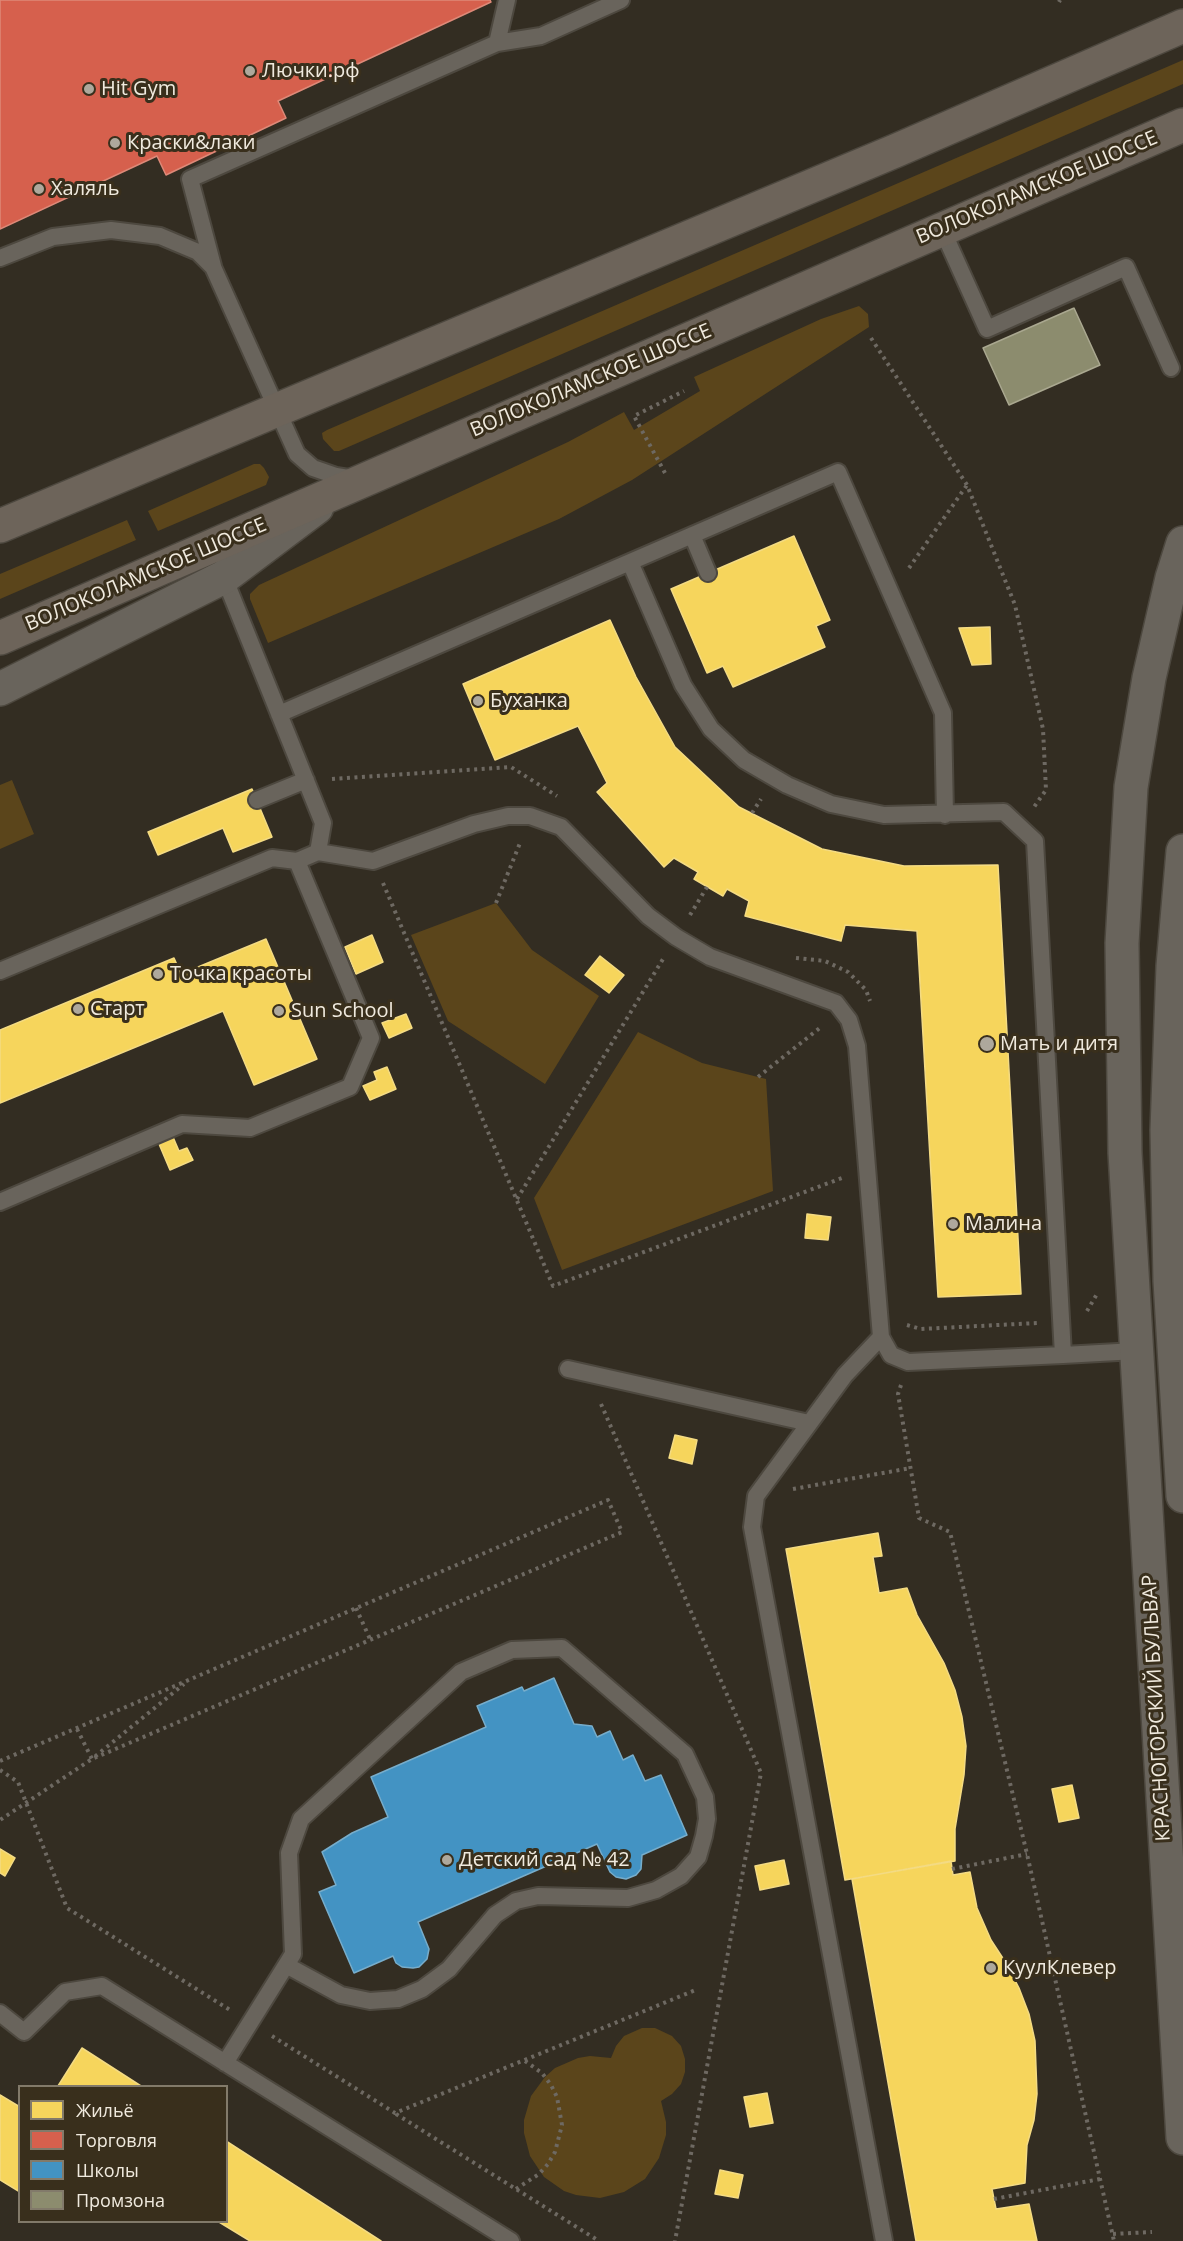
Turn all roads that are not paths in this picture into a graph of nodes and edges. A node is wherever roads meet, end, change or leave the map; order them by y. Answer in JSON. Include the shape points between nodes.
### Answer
{"nodes":[{"id":1,"x":507,"y":0,"type":"edge"},
{"id":2,"x":621,"y":0,"type":"edge"},
{"id":3,"x":1183,"y":26,"type":"edge"},
{"id":4,"x":497,"y":43,"type":"junction"},
{"id":5,"x":1183,"y":125,"type":"edge"},
{"id":6,"x":942,"y":229,"type":"junction"},
{"id":7,"x":0,"y":258,"type":"edge"},
{"id":8,"x":213,"y":267,"type":"junction"},
{"id":9,"x":1171,"y":368,"type":"dead end"},
{"id":10,"x":276,"y":410,"type":"junction"},
{"id":11,"x":351,"y":485,"type":"junction"},
{"id":12,"x":0,"y":526,"type":"edge"},
{"id":13,"x":692,"y":535,"type":"junction"},
{"id":14,"x":1183,"y":543,"type":"edge"},
{"id":15,"x":630,"y":562,"type":"junction"},
{"id":16,"x":708,"y":573,"type":"dead end"},
{"id":17,"x":224,"y":576,"type":"junction"},
{"id":18,"x":0,"y":638,"type":"edge"},
{"id":19,"x":0,"y":689,"type":"edge"},
{"id":20,"x":279,"y":714,"type":"junction"},
{"id":21,"x":306,"y":780,"type":"junction"},
{"id":22,"x":257,"y":800,"type":"dead end"},
{"id":23,"x":945,"y":815,"type":"junction"},
{"id":24,"x":1183,"y":851,"type":"edge"},
{"id":25,"x":318,"y":852,"type":"junction"},
{"id":26,"x":297,"y":861,"type":"junction"},
{"id":27,"x":0,"y":971,"type":"edge"},
{"id":28,"x":1175,"y":1130,"type":"edge"},
{"id":29,"x":0,"y":1202,"type":"edge"},
{"id":30,"x":881,"y":1337,"type":"junction"},
{"id":31,"x":1136,"y":1351,"type":"junction"},
{"id":32,"x":1063,"y":1355,"type":"junction"},
{"id":33,"x":568,"y":1369,"type":"dead end"},
{"id":34,"x":809,"y":1423,"type":"junction"},
{"id":35,"x":1183,"y":1496,"type":"edge"},
{"id":36,"x":286,"y":1965,"type":"junction"},
{"id":37,"x":0,"y":2013,"type":"edge"},
{"id":38,"x":225,"y":2063,"type":"junction"},
{"id":39,"x":1183,"y":2138,"type":"edge"},
{"id":40,"x":511,"y":2241,"type":"edge"},
{"id":41,"x":884,"y":2241,"type":"edge"}],
"edges":[{"from":1,"to":4,"type":"lane"},
{"from":2,"to":4,"type":"lane","via":[[541,36]]},
{"from":3,"to":10,"type":"main road"},
{"from":4,"to":8,"type":"lane","via":[[190,179]]},
{"from":5,"to":6,"type":"main road","name":"ВОЛОКОЛАМСКОЕ ШОССЕ"},
{"from":6,"to":9,"type":"lane","via":[[987,328],[1125,267]]},
{"from":6,"to":11,"type":"main road","name":"ВОЛОКОЛАМСКОЕ ШОССЕ"},
{"from":7,"to":8,"type":"lane","via":[[53,237],[111,230],[160,236],[198,252]]},
{"from":8,"to":10,"type":"lane"},
{"from":10,"to":11,"type":"lane","via":[[297,454],[313,468]]},
{"from":10,"to":12,"type":"main road"},
{"from":11,"to":17,"type":"main road"},
{"from":11,"to":18,"type":"main road","name":"ВОЛОКОЛАМСКОЕ ШОССЕ"},
{"from":13,"to":15,"type":"lane"},
{"from":13,"to":16,"type":"lane"},
{"from":13,"to":23,"type":"lane","via":[[838,472],[943,713]]},
{"from":14,"to":31,"type":"main road","name":"КРАСНОГОРСКИЙ БУЛЬВАР","via":[[1149,678],[1131,787],[1122,943],[1125,1153]]},
{"from":15,"to":20,"type":"lane"},
{"from":15,"to":23,"type":"lane","via":[[684,685],[711,729],[744,760],[831,804],[884,815]]},
{"from":17,"to":19,"type":"main road"},
{"from":17,"to":20,"type":"lane"},
{"from":20,"to":21,"type":"lane"},
{"from":21,"to":22,"type":"lane"},
{"from":21,"to":25,"type":"lane","via":[[323,823]]},
{"from":23,"to":32,"type":"lane","via":[[1004,812],[1035,841]]},
{"from":24,"to":28,"type":"main road","via":[[1173,966]]},
{"from":25,"to":26,"type":"lane"},
{"from":25,"to":30,"type":"lane","via":[[373,861],[474,825],[508,816],[530,816],[561,827],[648,916],[676,938],[710,957],[836,1003],[849,1020],[857,1046]]},
{"from":26,"to":27,"type":"lane","via":[[272,858]]},
{"from":26,"to":29,"type":"lane","via":[[370,1038],[350,1087],[250,1128],[183,1124]]},
{"from":28,"to":35,"type":"main road","via":[[1170,1281]]},
{"from":30,"to":32,"type":"lane","via":[[891,1355],[908,1362]]},
{"from":30,"to":34,"type":"lane","via":[[845,1375]]},
{"from":31,"to":32,"type":"lane"},
{"from":31,"to":39,"type":"main road","name":"КРАСНОГОРСКИЙ БУЛЬВАР"},
{"from":33,"to":34,"type":"lane"},
{"from":34,"to":41,"type":"lane","via":[[756,1496],[752,1527]]},
{"from":36,"to":36,"type":"lane","via":[[341,1995],[370,2001],[398,1999],[422,1989],[448,1969],[495,1915],[516,1901],[538,1896],[628,1898],[656,1890],[681,1876],[698,1857],[707,1819],[705,1797],[685,1754],[562,1648],[512,1650],[461,1672],[301,1819],[289,1853],[293,1954]]},
{"from":36,"to":38,"type":"lane"},
{"from":37,"to":38,"type":"lane","via":[[24,2032],[65,1992],[102,1986]]},
{"from":38,"to":40,"type":"lane"}]}
